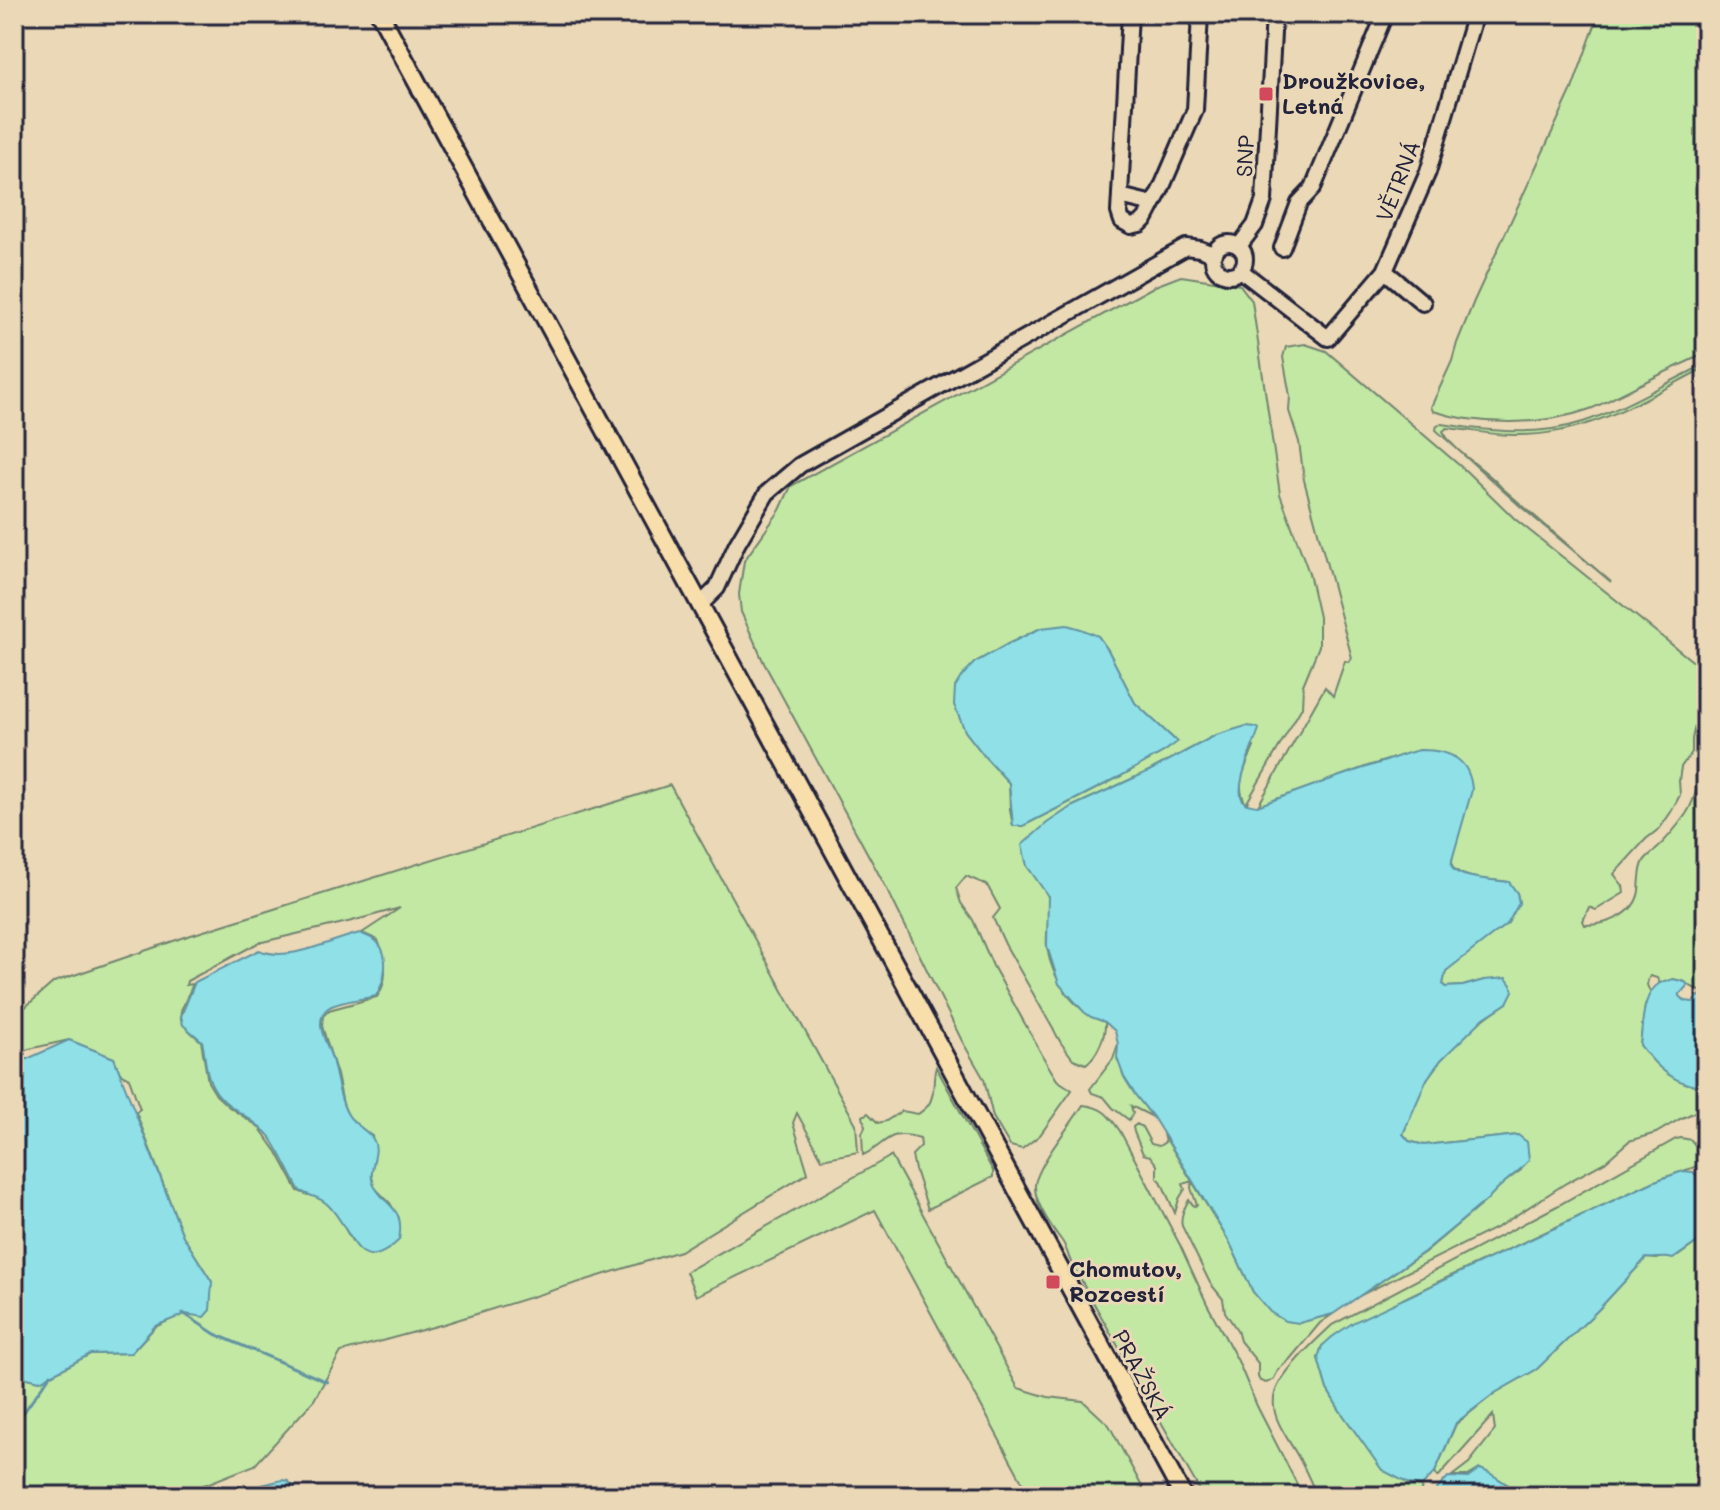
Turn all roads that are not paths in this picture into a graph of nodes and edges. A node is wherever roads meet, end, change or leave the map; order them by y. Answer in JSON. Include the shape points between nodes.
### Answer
{"nodes":[{"id":1,"x":380,"y":14,"type":"edge"},
{"id":2,"x":1130,"y":14,"type":"edge"},
{"id":3,"x":1200,"y":14,"type":"edge"},
{"id":4,"x":1274,"y":14,"type":"edge"},
{"id":5,"x":1385,"y":14,"type":"edge"},
{"id":6,"x":1475,"y":14,"type":"edge"},
{"id":7,"x":1120,"y":196,"type":"junction"},
{"id":8,"x":1153,"y":204,"type":"junction"},
{"id":9,"x":1239,"y":246,"type":"junction"},
{"id":10,"x":1282,"y":248,"type":"dead end"},
{"id":11,"x":1213,"y":254,"type":"junction"},
{"id":12,"x":1240,"y":270,"type":"junction"},
{"id":13,"x":1385,"y":271,"type":"junction"},
{"id":14,"x":1423,"y":303,"type":"dead end"},
{"id":15,"x":700,"y":605,"type":"junction"},
{"id":16,"x":1183,"y":1496,"type":"edge"}],
"edges":[{"from":1,"to":15,"type":"main road","name":"PRAŽSKÁ"},
{"from":2,"to":7,"type":"street"},
{"from":3,"to":8,"type":"street","via":[[1195,110]]},
{"from":4,"to":9,"type":"street","name":"SNP","via":[[1264,200],[1255,225]]},
{"from":5,"to":10,"type":"street","via":[[1313,188],[1299,203]]},
{"from":6,"to":13,"type":"street","name":"VĚTRNÁ","via":[[1428,172]]},
{"from":7,"to":8,"type":"street"},
{"from":7,"to":8,"type":"street","via":[[1120,217],[1131,226],[1143,222]]},
{"from":9,"to":11,"type":"street","via":[[1226,243]]},
{"from":9,"to":12,"type":"street","via":[[1245,257]]},
{"from":11,"to":12,"type":"street","via":[[1215,268],[1222,273]]},
{"from":11,"to":15,"type":"street","via":[[1186,247],[800,465],[767,493],[717,588]]},
{"from":12,"to":13,"type":"street","name":"VĚTRNÁ","via":[[1328,338]]},
{"from":13,"to":14,"type":"street"},
{"from":15,"to":16,"type":"main road","name":"PRAŽSKÁ"}]}
